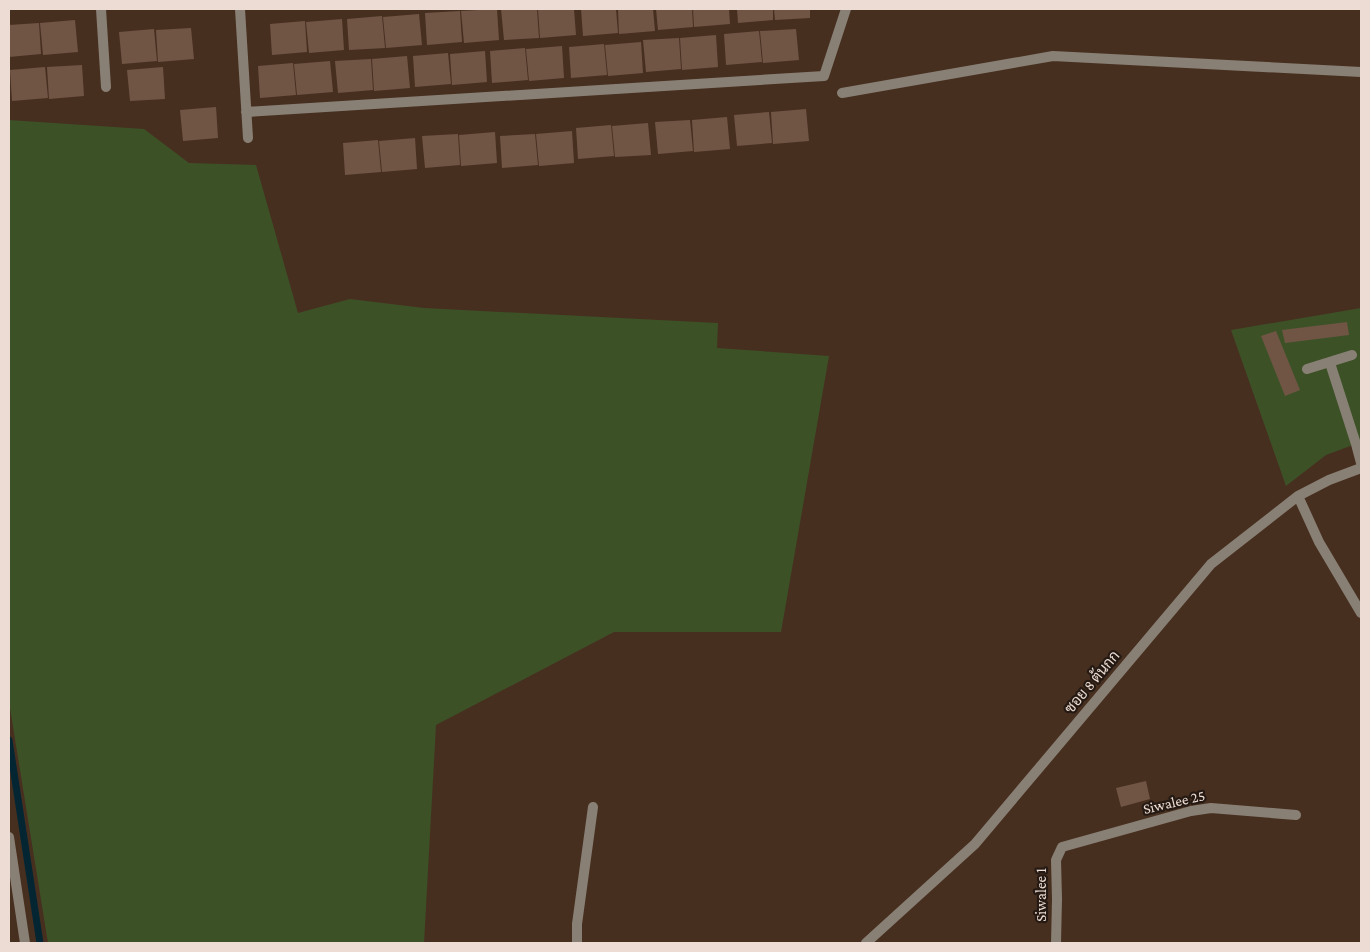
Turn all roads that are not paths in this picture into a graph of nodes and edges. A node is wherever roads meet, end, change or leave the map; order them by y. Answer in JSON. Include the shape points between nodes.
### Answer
{"nodes":[{"id":1,"x":101,"y":9,"type":"edge"},
{"id":2,"x":240,"y":9,"type":"edge"},
{"id":3,"x":846,"y":9,"type":"edge"},
{"id":4,"x":1361,"y":72,"type":"edge"},
{"id":5,"x":106,"y":87,"type":"dead end"},
{"id":6,"x":842,"y":93,"type":"dead end"},
{"id":7,"x":246,"y":112,"type":"junction"},
{"id":8,"x":248,"y":138,"type":"dead end"},
{"id":9,"x":1352,"y":355,"type":"dead end"},
{"id":10,"x":1330,"y":363,"type":"junction"},
{"id":11,"x":1308,"y":369,"type":"dead end"},
{"id":12,"x":1361,"y":464,"type":"edge"},
{"id":13,"x":1361,"y":468,"type":"edge"},
{"id":14,"x":1298,"y":496,"type":"junction"},
{"id":15,"x":1361,"y":613,"type":"edge"},
{"id":16,"x":592,"y":807,"type":"dead end"},
{"id":17,"x":1296,"y":815,"type":"dead end"},
{"id":18,"x":9,"y":837,"type":"edge"},
{"id":19,"x":1062,"y":847,"type":"joint"},
{"id":20,"x":25,"y":943,"type":"edge"},
{"id":21,"x":577,"y":943,"type":"edge"},
{"id":22,"x":866,"y":943,"type":"edge"},
{"id":23,"x":1056,"y":943,"type":"edge"}],
"edges":[{"from":1,"to":5,"type":"street"},
{"from":2,"to":7,"type":"street"},
{"from":3,"to":7,"type":"street","via":[[824,76]]},
{"from":4,"to":6,"type":"street","via":[[1052,56]]},
{"from":7,"to":8,"type":"street"},
{"from":9,"to":10,"type":"street"},
{"from":10,"to":11,"type":"street"},
{"from":10,"to":12,"type":"street"},
{"from":13,"to":14,"type":"street","name":"ซอย 8 ต้นกก"},
{"from":14,"to":15,"type":"street","via":[[1319,542]]},
{"from":14,"to":22,"type":"street","name":"ซอย 8 ต้นกก","via":[[1211,564],[975,844]]},
{"from":16,"to":21,"type":"street"},
{"from":17,"to":19,"type":"street","name":"Siwalee 25","via":[[1211,808]]},
{"from":18,"to":20,"type":"street"},
{"from":19,"to":23,"type":"street","name":"Siwalee 1","via":[[1056,860]]}]}
